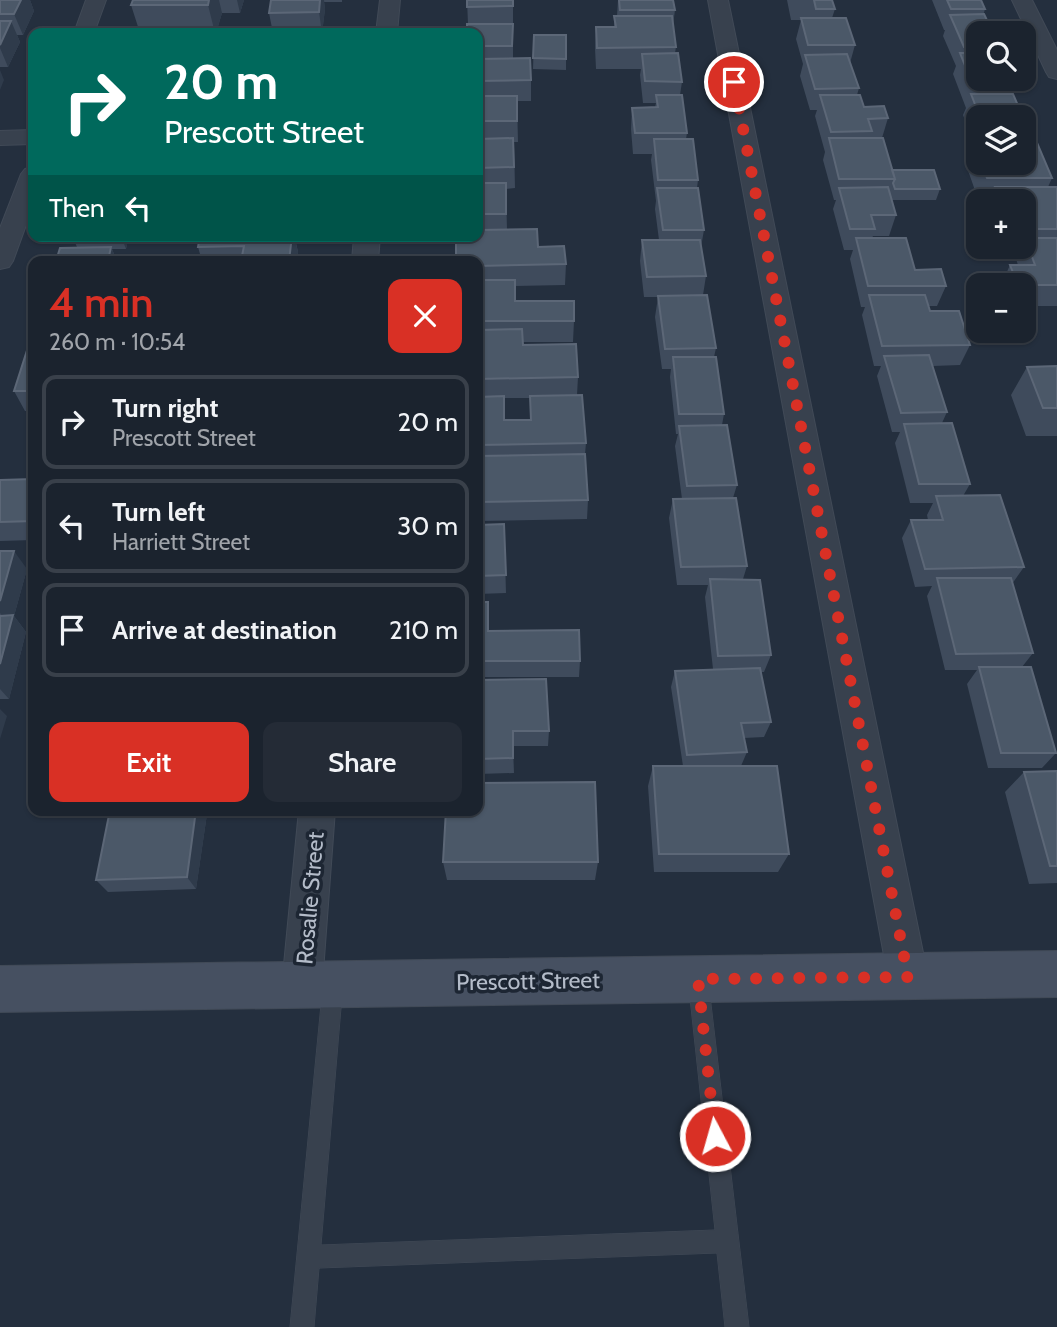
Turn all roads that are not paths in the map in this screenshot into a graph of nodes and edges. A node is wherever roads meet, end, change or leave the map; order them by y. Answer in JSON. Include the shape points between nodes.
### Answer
{"nodes":[{"id":1,"x":96,"y":0,"type":"edge"},
{"id":2,"x":390,"y":0,"type":"edge"},
{"id":3,"x":718,"y":0,"type":"edge"},
{"id":4,"x":1022,"y":0,"type":"edge"},
{"id":5,"x":86,"y":28,"type":"edge"},
{"id":6,"x":387,"y":28,"type":"edge"},
{"id":7,"x":1057,"y":72,"type":"edge"},
{"id":8,"x":28,"y":137,"type":"edge"},
{"id":9,"x":0,"y":138,"type":"edge"},
{"id":10,"x":28,"y":187,"type":"edge"},
{"id":11,"x":0,"y":261,"type":"edge"},
{"id":12,"x":317,"y":816,"type":"edge"},
{"id":13,"x":1057,"y":974,"type":"edge"},
{"id":14,"x":908,"y":977,"type":"junction"},
{"id":15,"x":698,"y":979,"type":"junction"},
{"id":16,"x":317,"y":985,"type":"junction"},
{"id":17,"x":0,"y":989,"type":"edge"},
{"id":18,"x":727,"y":1241,"type":"junction"},
{"id":19,"x":308,"y":1256,"type":"junction"},
{"id":20,"x":302,"y":1327,"type":"edge"},
{"id":21,"x":737,"y":1327,"type":"edge"}],
"edges":[{"from":1,"to":5,"type":"street"},
{"from":2,"to":6,"type":"street"},
{"from":3,"to":14,"type":"street"},
{"from":4,"to":7,"type":"street"},
{"from":8,"to":9,"type":"street"},
{"from":10,"to":11,"type":"street"},
{"from":12,"to":16,"type":"street","name":"Rosalie Street"},
{"from":13,"to":14,"type":"street","name":"Prescott Street"},
{"from":14,"to":15,"type":"street","name":"Prescott Street"},
{"from":15,"to":16,"type":"street","name":"Prescott Street"},
{"from":15,"to":18,"type":"lane"},
{"from":16,"to":17,"type":"street","name":"Prescott Street"},
{"from":16,"to":19,"type":"lane"},
{"from":18,"to":19,"type":"lane"},
{"from":18,"to":21,"type":"lane"},
{"from":19,"to":20,"type":"lane"}]}
